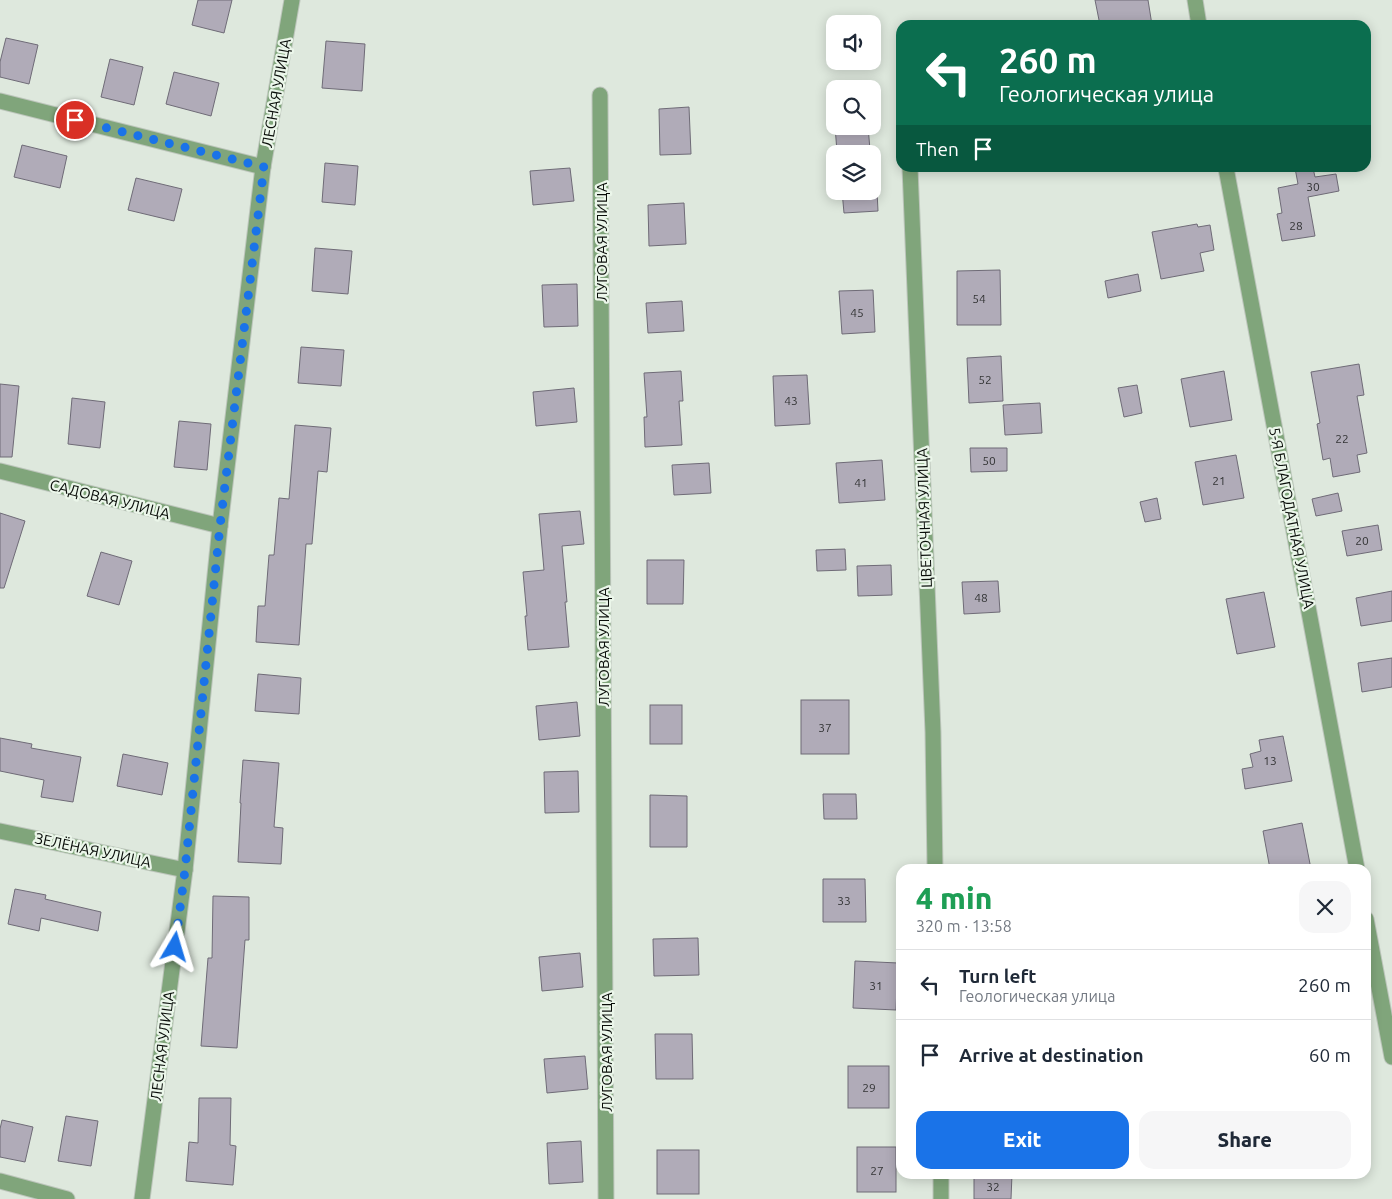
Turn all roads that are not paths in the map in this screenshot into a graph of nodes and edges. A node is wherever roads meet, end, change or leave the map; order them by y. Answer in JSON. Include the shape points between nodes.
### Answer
{"nodes":[{"id":1,"x":292,"y":0,"type":"edge"},
{"id":2,"x":1195,"y":0,"type":"edge"},
{"id":3,"x":1199,"y":20,"type":"edge"},
{"id":4,"x":600,"y":95,"type":"dead end"},
{"id":5,"x":0,"y":101,"type":"edge"},
{"id":6,"x":264,"y":167,"type":"junction"},
{"id":7,"x":910,"y":172,"type":"edge"},
{"id":8,"x":1227,"y":172,"type":"edge"},
{"id":9,"x":0,"y":471,"type":"edge"},
{"id":10,"x":220,"y":526,"type":"junction"},
{"id":11,"x":0,"y":831,"type":"edge"},
{"id":12,"x":936,"y":864,"type":"edge"},
{"id":13,"x":1356,"y":864,"type":"edge"},
{"id":14,"x":185,"y":870,"type":"junction"},
{"id":15,"x":1371,"y":945,"type":"edge"},
{"id":16,"x":1392,"y":1056,"type":"edge"},
{"id":17,"x":941,"y":1179,"type":"edge"},
{"id":18,"x":0,"y":1181,"type":"edge"},
{"id":19,"x":67,"y":1199,"type":"edge"},
{"id":20,"x":142,"y":1199,"type":"edge"},
{"id":21,"x":606,"y":1199,"type":"edge"},
{"id":22,"x":941,"y":1199,"type":"edge"}],
"edges":[{"from":1,"to":6,"type":"street","name":"ЛЕСНАЯ УЛИЦА"},
{"from":2,"to":3,"type":"street"},
{"from":4,"to":21,"type":"street","name":"ЛУГОВАЯ УЛИЦА"},
{"from":5,"to":6,"type":"street"},
{"from":6,"to":10,"type":"street","name":"ЛЕСНАЯ УЛИЦА"},
{"from":7,"to":12,"type":"street","name":"ЦВЕТОЧНАЯ УЛИЦА"},
{"from":8,"to":13,"type":"street","name":"5-Я БЛАГОДАТНАЯ УЛИЦА"},
{"from":9,"to":10,"type":"street","name":"САДОВАЯ УЛИЦА"},
{"from":10,"to":14,"type":"street","name":"ЛЕСНАЯ УЛИЦА"},
{"from":11,"to":14,"type":"street","name":"ЗЕЛЁНАЯ УЛИЦА"},
{"from":14,"to":20,"type":"street","name":"ЛЕСНАЯ УЛИЦА"},
{"from":15,"to":16,"type":"street"},
{"from":17,"to":22,"type":"street"},
{"from":18,"to":19,"type":"street"}]}
